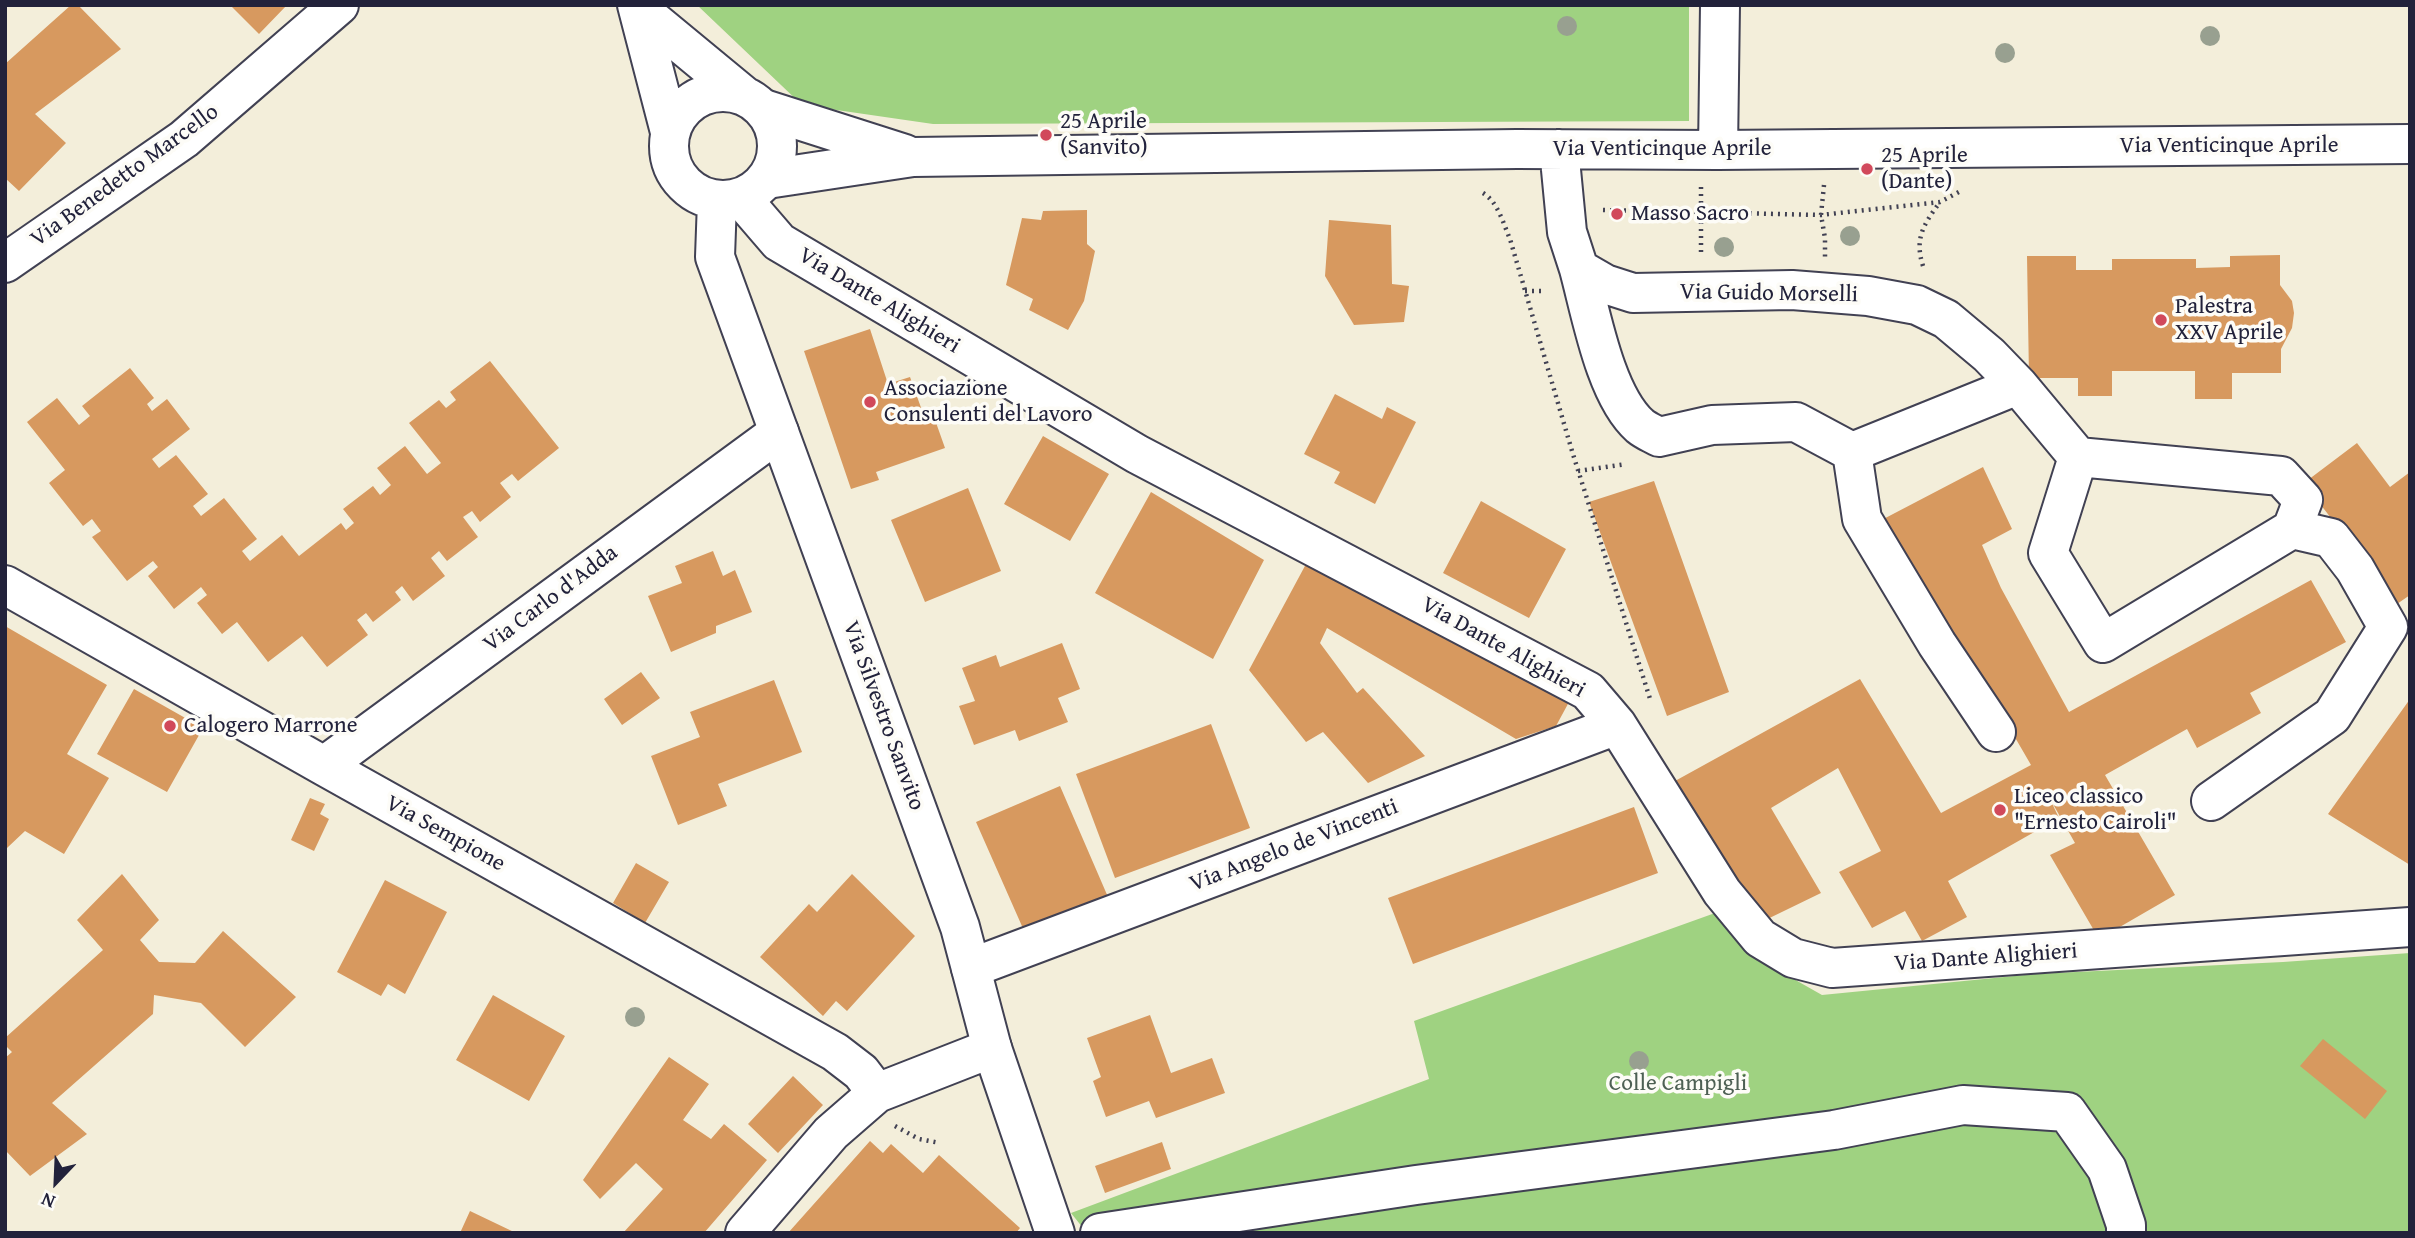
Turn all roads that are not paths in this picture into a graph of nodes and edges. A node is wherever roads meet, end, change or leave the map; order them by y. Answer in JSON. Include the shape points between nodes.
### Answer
{"nodes":[{"id":1,"x":339,"y":5,"type":"edge"},
{"id":2,"x":1720,"y":5,"type":"edge"},
{"id":3,"x":638,"y":7,"type":"edge"},
{"id":4,"x":753,"y":102,"type":"junction"},
{"id":5,"x":670,"y":132,"type":"junction"},
{"id":6,"x":2410,"y":144,"type":"edge"},
{"id":7,"x":1559,"y":149,"type":"junction"},
{"id":8,"x":913,"y":157,"type":"junction"},
{"id":9,"x":1709,"y":166,"type":"junction"},
{"id":10,"x":742,"y":193,"type":"junction"},
{"id":11,"x":5,"y":263,"type":"edge"},
{"id":12,"x":1579,"y":269,"type":"junction"},
{"id":13,"x":2018,"y":385,"type":"junction"},
{"id":14,"x":779,"y":432,"type":"junction"},
{"id":15,"x":1852,"y":452,"type":"junction"},
{"id":16,"x":2078,"y":457,"type":"junction"},
{"id":17,"x":2292,"y":529,"type":"junction"},
{"id":18,"x":5,"y":585,"type":"edge"},
{"id":19,"x":1617,"y":725,"type":"junction"},
{"id":20,"x":1996,"y":732,"type":"dead end"},
{"id":21,"x":324,"y":766,"type":"junction"},
{"id":22,"x":2211,"y":801,"type":"dead end"},
{"id":23,"x":2410,"y":927,"type":"edge"},
{"id":24,"x":971,"y":968,"type":"junction"},
{"id":25,"x":992,"y":1048,"type":"junction"},
{"id":26,"x":883,"y":1108,"type":"junction"},
{"id":27,"x":745,"y":1233,"type":"edge"},
{"id":28,"x":1055,"y":1233,"type":"edge"},
{"id":29,"x":1100,"y":1233,"type":"edge"},
{"id":30,"x":2126,"y":1233,"type":"edge"}],
"edges":[{"from":1,"to":11,"type":"street","name":"Via Benedetto Marcello","via":[[184,139]]},
{"from":2,"to":9,"type":"street"},
{"from":3,"to":4,"type":"street"},
{"from":3,"to":5,"type":"street"},
{"from":4,"to":5,"type":"street","via":[[724,91],[706,94],[690,102]]},
{"from":4,"to":8,"type":"street","name":"Via Venticinque Aprile"},
{"from":4,"to":10,"type":"street","via":[[774,125],[776,163]]},
{"from":5,"to":10,"type":"street","via":[[668,151],[684,185],[699,195]]},
{"from":6,"to":9,"type":"street","name":"Via Venticinque Aprile"},
{"from":7,"to":8,"type":"street","name":"Via Venticinque Aprile"},
{"from":7,"to":9,"type":"street","name":"Via Venticinque Aprile"},
{"from":7,"to":12,"type":"street","via":[[1567,232]]},
{"from":8,"to":10,"type":"street","name":"Via Venticinque Aprile"},
{"from":10,"to":14,"type":"street","name":"Via Silvestro Sanvito","via":[[715,257]]},
{"from":10,"to":19,"type":"street","name":"Via Dante Alighieri","via":[[779,242],[1137,454],[1588,691]]},
{"from":12,"to":13,"type":"street","name":"Via Guido Morselli","via":[[1633,293],[1791,290],[1917,305],[1946,318]]},
{"from":12,"to":15,"type":"street","via":[[1614,388],[1646,431],[1659,437],[1712,425],[1796,422]]},
{"from":13,"to":15,"type":"street"},
{"from":13,"to":16,"type":"street","name":"Via Guido Morselli"},
{"from":14,"to":21,"type":"street","name":"Via Carlo d'Adda"},
{"from":14,"to":24,"type":"street","name":"Via Silvestro Sanvito","via":[[961,927]]},
{"from":15,"to":20,"type":"street","via":[[1862,519]]},
{"from":16,"to":17,"type":"street","via":[[2281,476],[2303,500]]},
{"from":16,"to":17,"type":"street","via":[[2048,553],[2102,643]]},
{"from":17,"to":22,"type":"street","via":[[2331,538],[2388,627],[2332,716]]},
{"from":18,"to":21,"type":"street","name":"Via Sempione"},
{"from":19,"to":23,"type":"street","name":"Via Dante Alighieri","via":[[1722,892],[1760,938],[1793,958],[1832,968]]},
{"from":19,"to":24,"type":"street","name":"Via Angelo de Vincenti"},
{"from":21,"to":26,"type":"street","name":"Via Sempione","via":[[835,1052],[860,1072]]},
{"from":24,"to":25,"type":"street","name":"Via Silvestro Sanvito"},
{"from":25,"to":26,"type":"street"},
{"from":25,"to":28,"type":"street","name":"Via Silvestro Sanvito"},
{"from":26,"to":27,"type":"street","via":[[831,1133]]},
{"from":29,"to":30,"type":"street","via":[[1416,1185],[1834,1130],[1963,1105],[2067,1112],[2107,1169]]}]}
